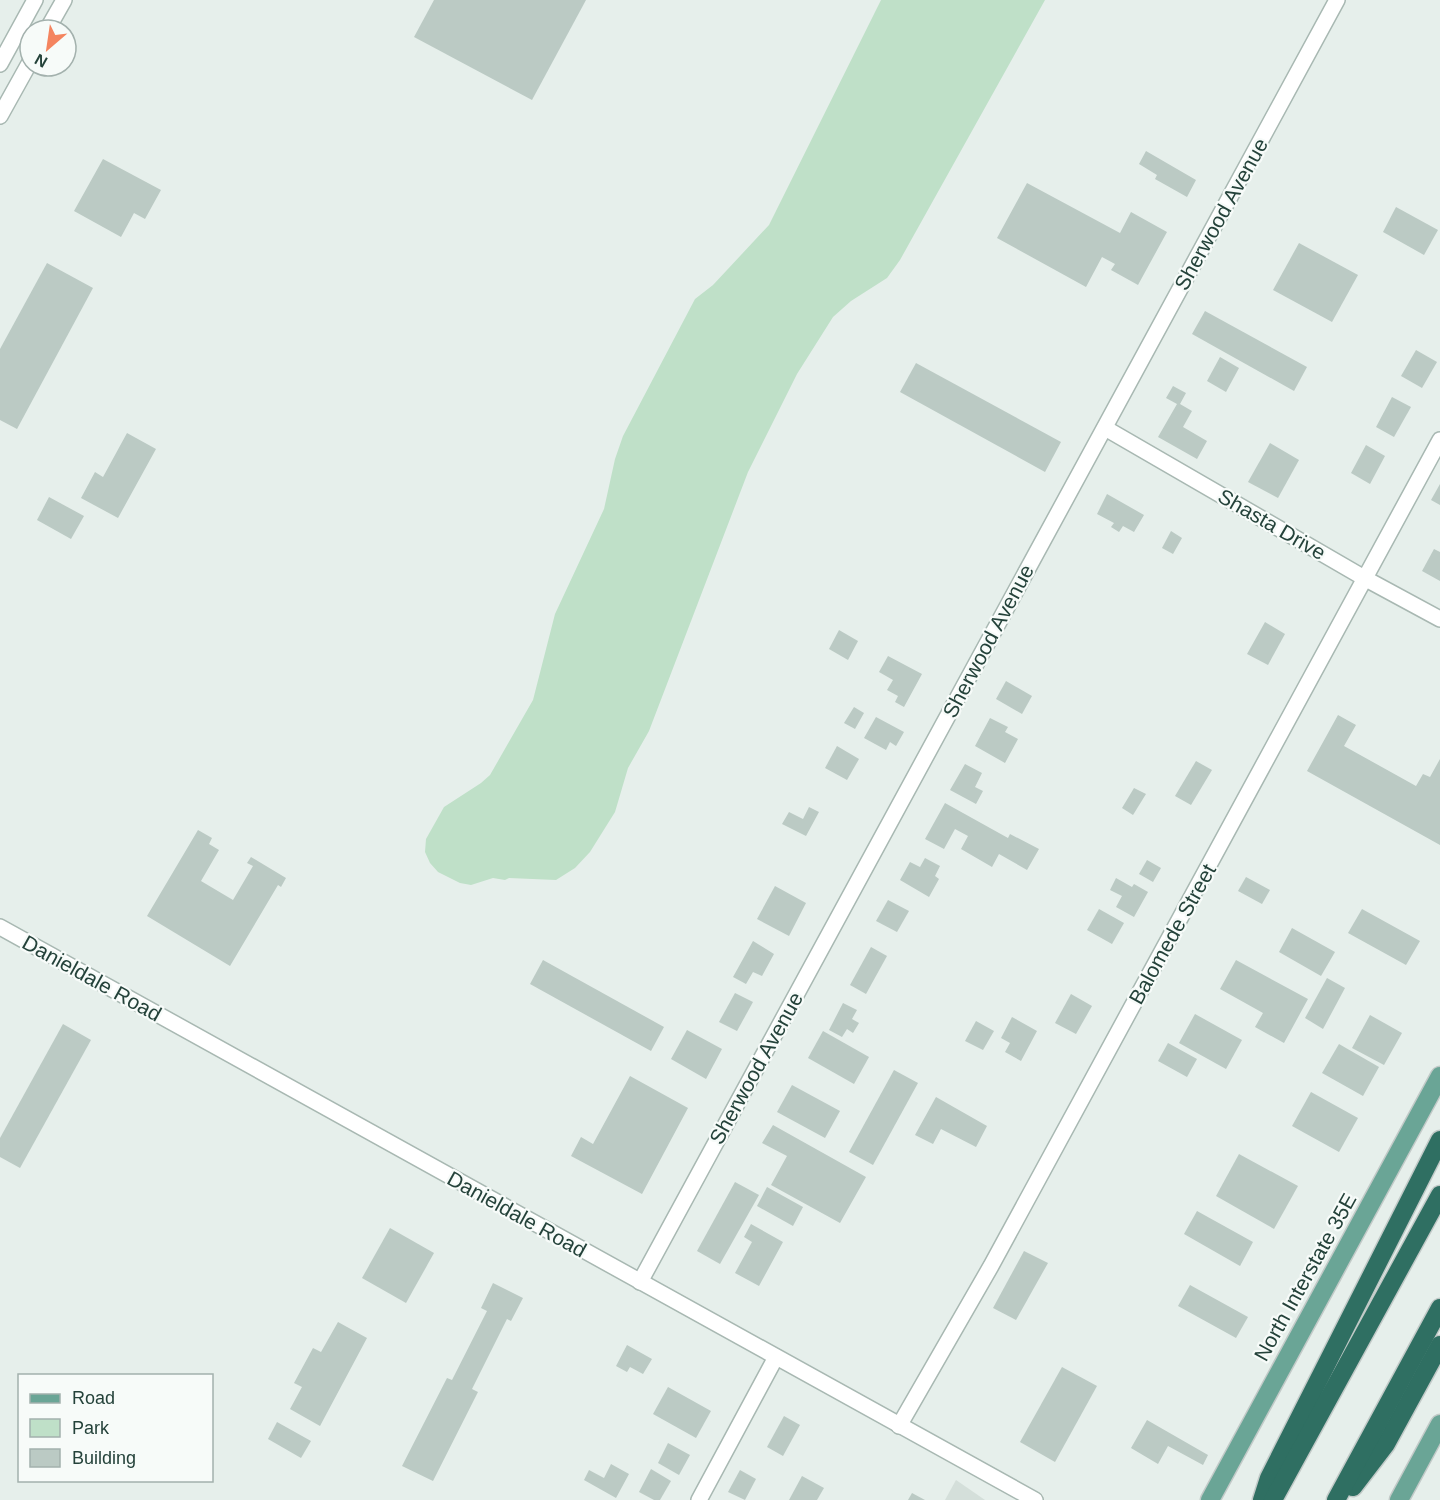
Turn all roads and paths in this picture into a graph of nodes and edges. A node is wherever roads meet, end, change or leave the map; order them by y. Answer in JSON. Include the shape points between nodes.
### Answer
{"nodes":[{"id":1,"x":35,"y":0,"type":"edge"},
{"id":2,"x":64,"y":0,"type":"edge"},
{"id":3,"x":1337,"y":0,"type":"edge"},
{"id":4,"x":54,"y":18,"type":"edge"},
{"id":5,"x":0,"y":63,"type":"edge"},
{"id":6,"x":21,"y":78,"type":"edge"},
{"id":7,"x":0,"y":116,"type":"edge"},
{"id":8,"x":1105,"y":428,"type":"junction"},
{"id":9,"x":1440,"y":440,"type":"edge"},
{"id":10,"x":1366,"y":579,"type":"junction"},
{"id":11,"x":1440,"y":619,"type":"edge"},
{"id":12,"x":0,"y":927,"type":"edge"},
{"id":13,"x":1440,"y":1076,"type":"edge"},
{"id":14,"x":1440,"y":1140,"type":"edge"},
{"id":15,"x":1440,"y":1195,"type":"edge"},
{"id":16,"x":640,"y":1282,"type":"junction"},
{"id":17,"x":1440,"y":1308,"type":"edge"},
{"id":18,"x":1440,"y":1345,"type":"edge"},
{"id":19,"x":776,"y":1357,"type":"junction"},
{"id":20,"x":1287,"y":1357,"type":"junction"},
{"id":21,"x":1440,"y":1424,"type":"edge"},
{"id":22,"x":899,"y":1425,"type":"junction"},
{"id":23,"x":699,"y":1500,"type":"edge"},
{"id":24,"x":1035,"y":1500,"type":"edge"},
{"id":25,"x":1210,"y":1500,"type":"edge"},
{"id":26,"x":1224,"y":1500,"type":"edge"},
{"id":27,"x":1262,"y":1500,"type":"edge"},
{"id":28,"x":1273,"y":1500,"type":"edge"},
{"id":29,"x":1336,"y":1500,"type":"edge"},
{"id":30,"x":1343,"y":1500,"type":"edge"},
{"id":31,"x":1399,"y":1500,"type":"edge"}],
"edges":[{"from":1,"to":5,"type":"street"},
{"from":2,"to":4,"type":"street"},
{"from":3,"to":8,"type":"street","name":"Sherwood Avenue"},
{"from":6,"to":7,"type":"street"},
{"from":8,"to":10,"type":"street","name":"Shasta Drive"},
{"from":8,"to":16,"type":"street","name":"Sherwood Avenue"},
{"from":9,"to":10,"type":"street","name":"Balomede Street"},
{"from":10,"to":11,"type":"street","name":"Shasta Drive"},
{"from":10,"to":22,"type":"street","name":"Balomede Street","via":[[991,1266]]},
{"from":12,"to":16,"type":"street","name":"Danieldale Road"},
{"from":13,"to":20,"type":"main road","name":"North Interstate 35E"},
{"from":14,"to":27,"type":"highway","via":[[1269,1478]]},
{"from":15,"to":28,"type":"highway"},
{"from":16,"to":19,"type":"street","name":"Danieldale Road"},
{"from":17,"to":29,"type":"highway"},
{"from":18,"to":30,"type":"highway","via":[[1386,1444]]},
{"from":19,"to":22,"type":"street","name":"Danieldale Road"},
{"from":19,"to":23,"type":"street"},
{"from":20,"to":25,"type":"main road","name":"North Interstate 35E"},
{"from":20,"to":26,"type":"main road","via":[[1250,1452]]},
{"from":21,"to":31,"type":"main road"},
{"from":22,"to":24,"type":"street","name":"Danieldale Road"}]}
